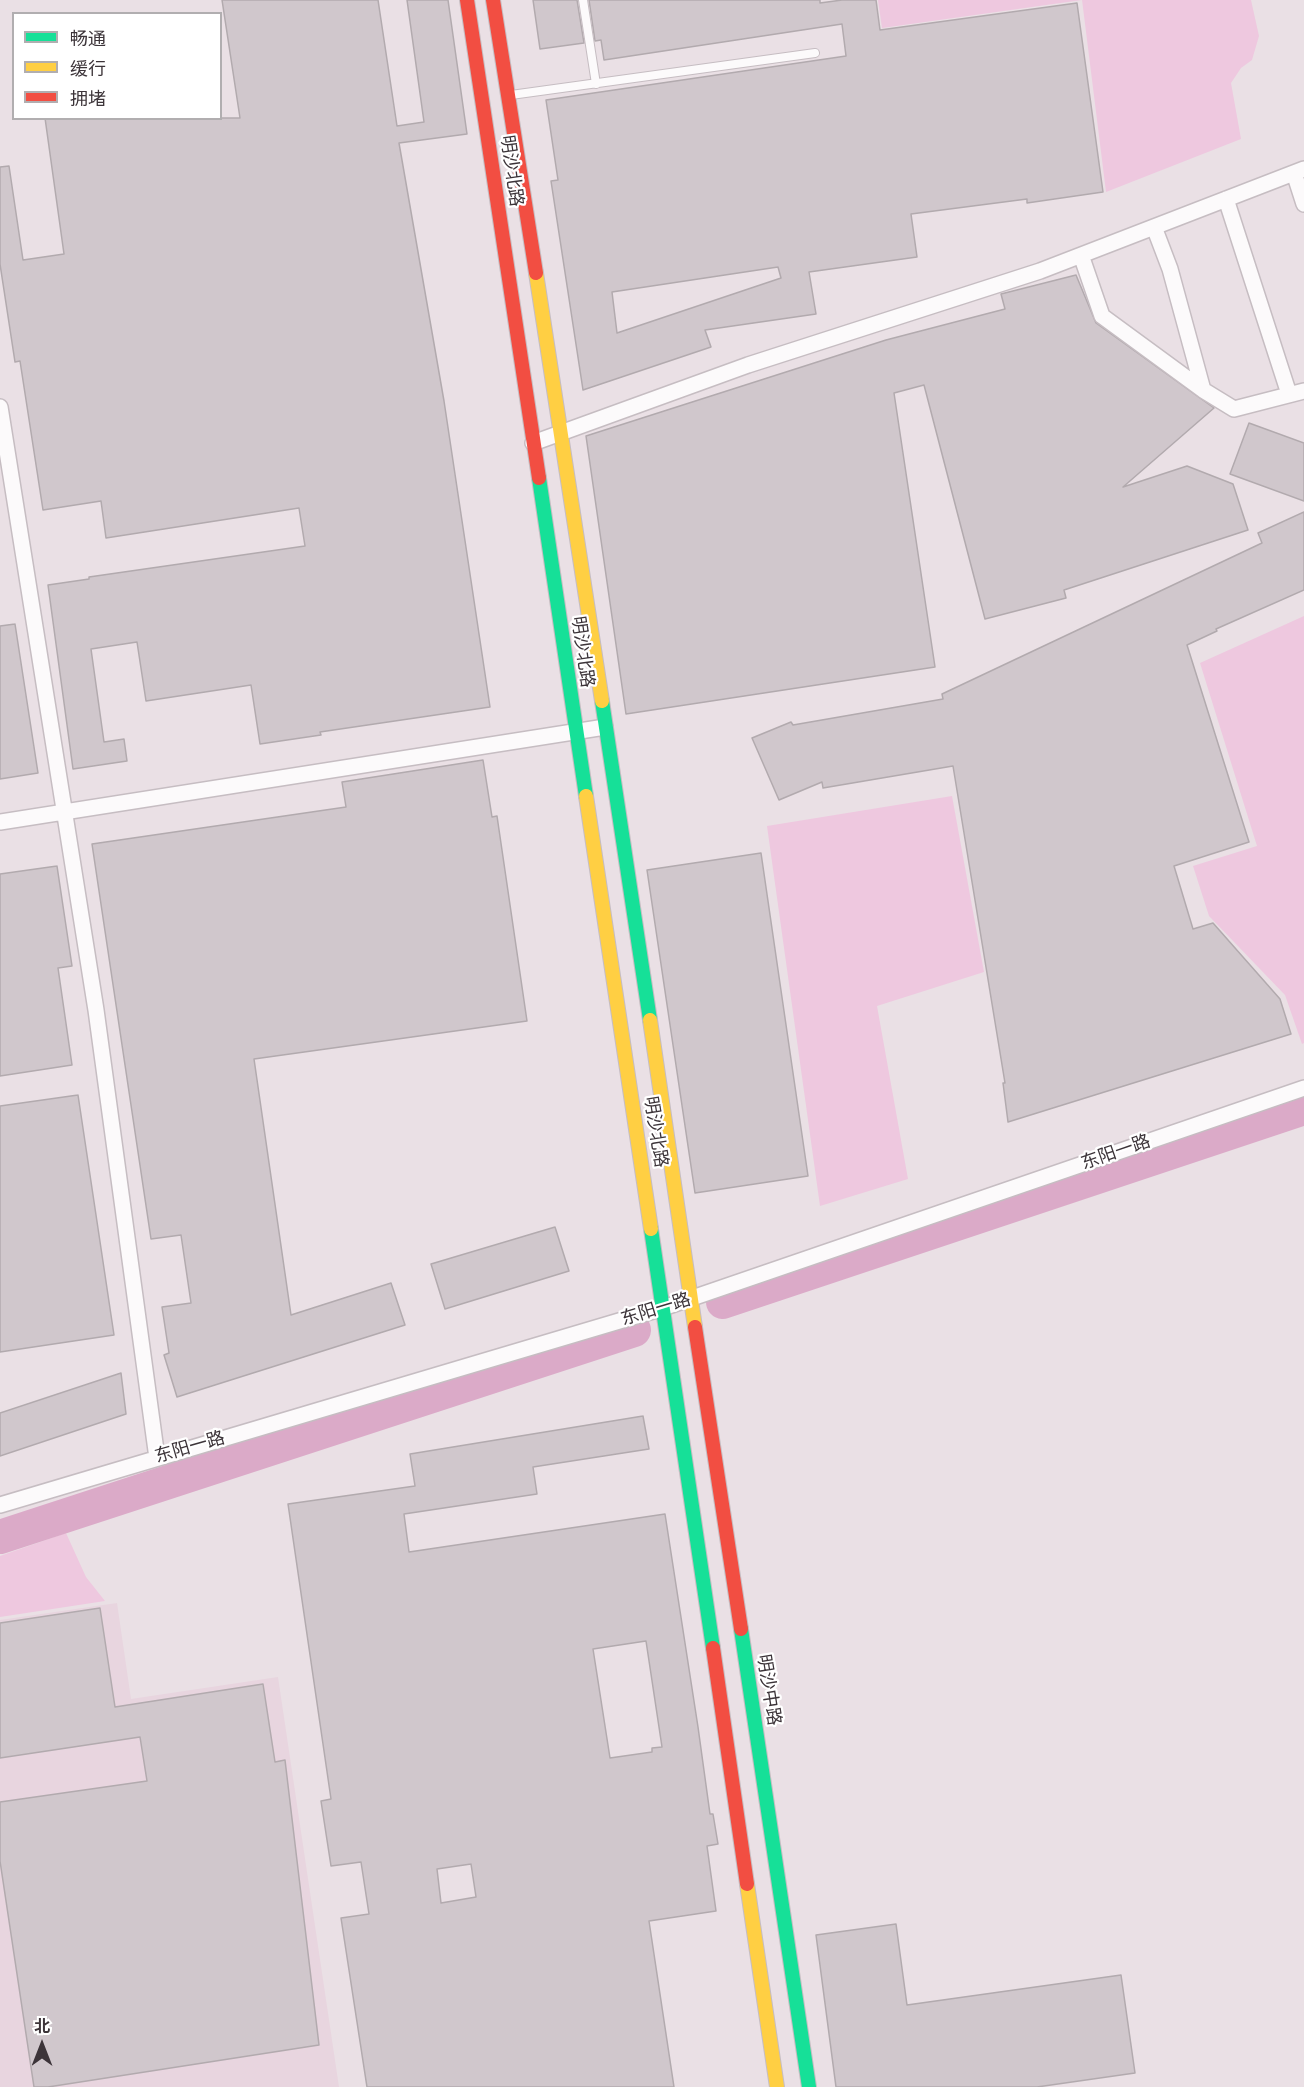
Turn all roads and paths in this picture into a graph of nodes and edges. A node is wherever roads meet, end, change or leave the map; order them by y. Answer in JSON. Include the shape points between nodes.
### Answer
{"nodes":[{"id":1,"x":467,"y":0,"type":"edge"},
{"id":2,"x":493,"y":0,"type":"edge"},
{"id":3,"x":583,"y":0,"type":"edge"},
{"id":4,"x":815,"y":53,"type":"dead end"},
{"id":5,"x":596,"y":84,"type":"junction"},
{"id":6,"x":507,"y":96,"type":"junction"},
{"id":7,"x":1299,"y":171,"type":"edge"},
{"id":8,"x":1226,"y":199,"type":"junction"},
{"id":9,"x":1304,"y":204,"type":"edge"},
{"id":10,"x":1154,"y":226,"type":"junction"},
{"id":11,"x":1081,"y":255,"type":"junction"},
{"id":12,"x":1203,"y":390,"type":"junction"},
{"id":13,"x":1297,"y":393,"type":"edge"},
{"id":14,"x":0,"y":407,"type":"edge"},
{"id":15,"x":562,"y":433,"type":"junction"},
{"id":16,"x":533,"y":443,"type":"junction"},
{"id":17,"x":605,"y":727,"type":"junction"},
{"id":18,"x":576,"y":732,"type":"junction"},
{"id":19,"x":66,"y":812,"type":"junction"},
{"id":20,"x":0,"y":822,"type":"edge"},
{"id":21,"x":1304,"y":1088,"type":"edge"},
{"id":22,"x":690,"y":1299,"type":"junction"},
{"id":23,"x":663,"y":1308,"type":"junction"},
{"id":24,"x":157,"y":1458,"type":"junction"},
{"id":25,"x":0,"y":1504,"type":"edge"},
{"id":26,"x":777,"y":2087,"type":"edge"},
{"id":27,"x":809,"y":2087,"type":"edge"}],
"edges":[{"from":1,"to":16,"type":"street","name":"明沙北路"},
{"from":2,"to":6,"type":"street","name":"明沙北路"},
{"from":3,"to":5,"type":"lane"},
{"from":4,"to":5,"type":"lane"},
{"from":5,"to":6,"type":"lane"},
{"from":6,"to":15,"type":"street","name":"明沙北路"},
{"from":7,"to":8,"type":"street"},
{"from":7,"to":9,"type":"street"},
{"from":8,"to":10,"type":"street"},
{"from":8,"to":13,"type":"street"},
{"from":10,"to":11,"type":"street"},
{"from":10,"to":12,"type":"street","via":[[1170,269]]},
{"from":11,"to":12,"type":"street","via":[[1102,316]]},
{"from":11,"to":15,"type":"street","via":[[748,365]]},
{"from":12,"to":13,"type":"street","via":[[1233,409]]},
{"from":14,"to":19,"type":"street"},
{"from":15,"to":16,"type":"street"},
{"from":15,"to":17,"type":"street","name":"明沙北路"},
{"from":16,"to":18,"type":"street","name":"明沙北路"},
{"from":17,"to":18,"type":"street"},
{"from":17,"to":22,"type":"street","name":"明沙北路"},
{"from":18,"to":19,"type":"street"},
{"from":18,"to":23,"type":"street","name":"明沙北路"},
{"from":19,"to":20,"type":"street"},
{"from":19,"to":24,"type":"street"},
{"from":21,"to":22,"type":"street","name":"东阳一路"},
{"from":22,"to":23,"type":"street","name":"东阳一路"},
{"from":22,"to":27,"type":"street","name":"明沙中路"},
{"from":23,"to":24,"type":"street","name":"东阳一路"},
{"from":23,"to":26,"type":"street"},
{"from":24,"to":25,"type":"street","name":"东阳一路"}]}
